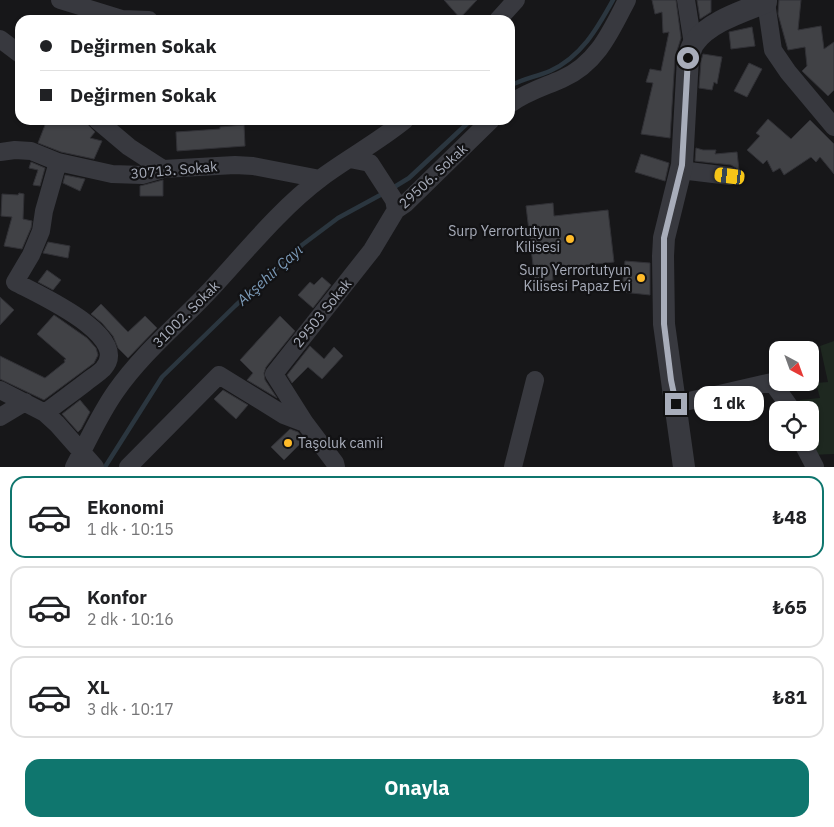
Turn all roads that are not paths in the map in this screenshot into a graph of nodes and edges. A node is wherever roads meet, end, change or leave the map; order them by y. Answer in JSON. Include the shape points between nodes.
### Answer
{"nodes":[{"id":1,"x":60,"y":0,"type":"edge"},
{"id":2,"x":103,"y":0,"type":"edge"},
{"id":3,"x":516,"y":0,"type":"edge"},
{"id":4,"x":627,"y":0,"type":"edge"},
{"id":5,"x":686,"y":0,"type":"edge"},
{"id":6,"x":766,"y":1,"type":"edge"},
{"id":7,"x":109,"y":15,"type":"edge"},
{"id":8,"x":122,"y":15,"type":"edge"},
{"id":9,"x":502,"y":15,"type":"edge"},
{"id":10,"x":0,"y":39,"type":"edge"},
{"id":11,"x":693,"y":44,"type":"junction"},
{"id":12,"x":15,"y":50,"type":"edge"},
{"id":13,"x":515,"y":101,"type":"edge"},
{"id":14,"x":104,"y":125,"type":"edge"},
{"id":15,"x":398,"y":125,"type":"edge"},
{"id":16,"x":486,"y":125,"type":"edge"},
{"id":17,"x":834,"y":127,"type":"edge"},
{"id":18,"x":0,"y":152,"type":"edge"},
{"id":19,"x":350,"y":159,"type":"junction"},
{"id":20,"x":58,"y":162,"type":"junction"},
{"id":21,"x":163,"y":169,"type":"junction"},
{"id":22,"x":680,"y":170,"type":"junction"},
{"id":23,"x":730,"y":176,"type":"dead end"},
{"id":24,"x":320,"y":178,"type":"junction"},
{"id":25,"x":395,"y":205,"type":"junction"},
{"id":26,"x":535,"y":380,"type":"dead end"},
{"id":27,"x":0,"y":390,"type":"edge"},
{"id":28,"x":786,"y":401,"type":"edge"},
{"id":29,"x":25,"y":402,"type":"junction"},
{"id":30,"x":676,"y":404,"type":"junction"},
{"id":31,"x":45,"y":413,"type":"junction"},
{"id":32,"x":0,"y":417,"type":"edge"},
{"id":33,"x":305,"y":423,"type":"junction"},
{"id":34,"x":806,"y":451,"type":"edge"},
{"id":35,"x":78,"y":460,"type":"edge"},
{"id":36,"x":339,"y":466,"type":"edge"},
{"id":37,"x":94,"y":467,"type":"edge"},
{"id":38,"x":128,"y":467,"type":"edge"},
{"id":39,"x":513,"y":467,"type":"edge"},
{"id":40,"x":684,"y":467,"type":"edge"},
{"id":41,"x":814,"y":467,"type":"edge"}],
"edges":[{"from":1,"to":7,"type":"street"},
{"from":2,"to":8,"type":"street","via":[[121,9]]},
{"from":3,"to":9,"type":"street"},
{"from":4,"to":13,"type":"street","via":[[602,46],[580,69]]},
{"from":5,"to":11,"type":"street"},
{"from":6,"to":11,"type":"street","via":[[705,31]]},
{"from":6,"to":17,"type":"street","via":[[773,50]]},
{"from":10,"to":12,"type":"street"},
{"from":11,"to":22,"type":"street","via":[[688,58]]},
{"from":14,"to":21,"type":"street"},
{"from":15,"to":19,"type":"street","name":"31002. Sokak"},
{"from":16,"to":25,"type":"street","name":"29506. Sokak","via":[[406,204]]},
{"from":18,"to":20,"type":"street","name":"30713. Sokak","via":[[31,151]]},
{"from":19,"to":24,"type":"street","name":"31002. Sokak"},
{"from":19,"to":25,"type":"street","via":[[370,163]]},
{"from":20,"to":21,"type":"street","name":"30713. Sokak","via":[[112,174],[142,175]]},
{"from":20,"to":31,"type":"street","via":[[41,232],[15,282],[85,322],[101,337],[109,356],[103,369]]},
{"from":21,"to":24,"type":"street","name":"30713. Sokak","via":[[253,166]]},
{"from":22,"to":23,"type":"street"},
{"from":22,"to":30,"type":"street","via":[[664,238],[663,256],[664,324]]},
{"from":24,"to":35,"type":"street","name":"31002. Sokak","via":[[286,208],[142,359],[116,390]]},
{"from":25,"to":33,"type":"street","name":"29503 Sokak","via":[[372,250],[274,374]]},
{"from":26,"to":39,"type":"street"},
{"from":27,"to":29,"type":"street"},
{"from":28,"to":30,"type":"street","via":[[772,382]]},
{"from":29,"to":31,"type":"street"},
{"from":29,"to":32,"type":"street"},
{"from":30,"to":40,"type":"street"},
{"from":31,"to":35,"type":"street","via":[[58,424]]},
{"from":33,"to":36,"type":"street"},
{"from":33,"to":38,"type":"street","via":[[284,415],[219,375]]},
{"from":34,"to":41,"type":"street"},
{"from":35,"to":37,"type":"street"}]}
